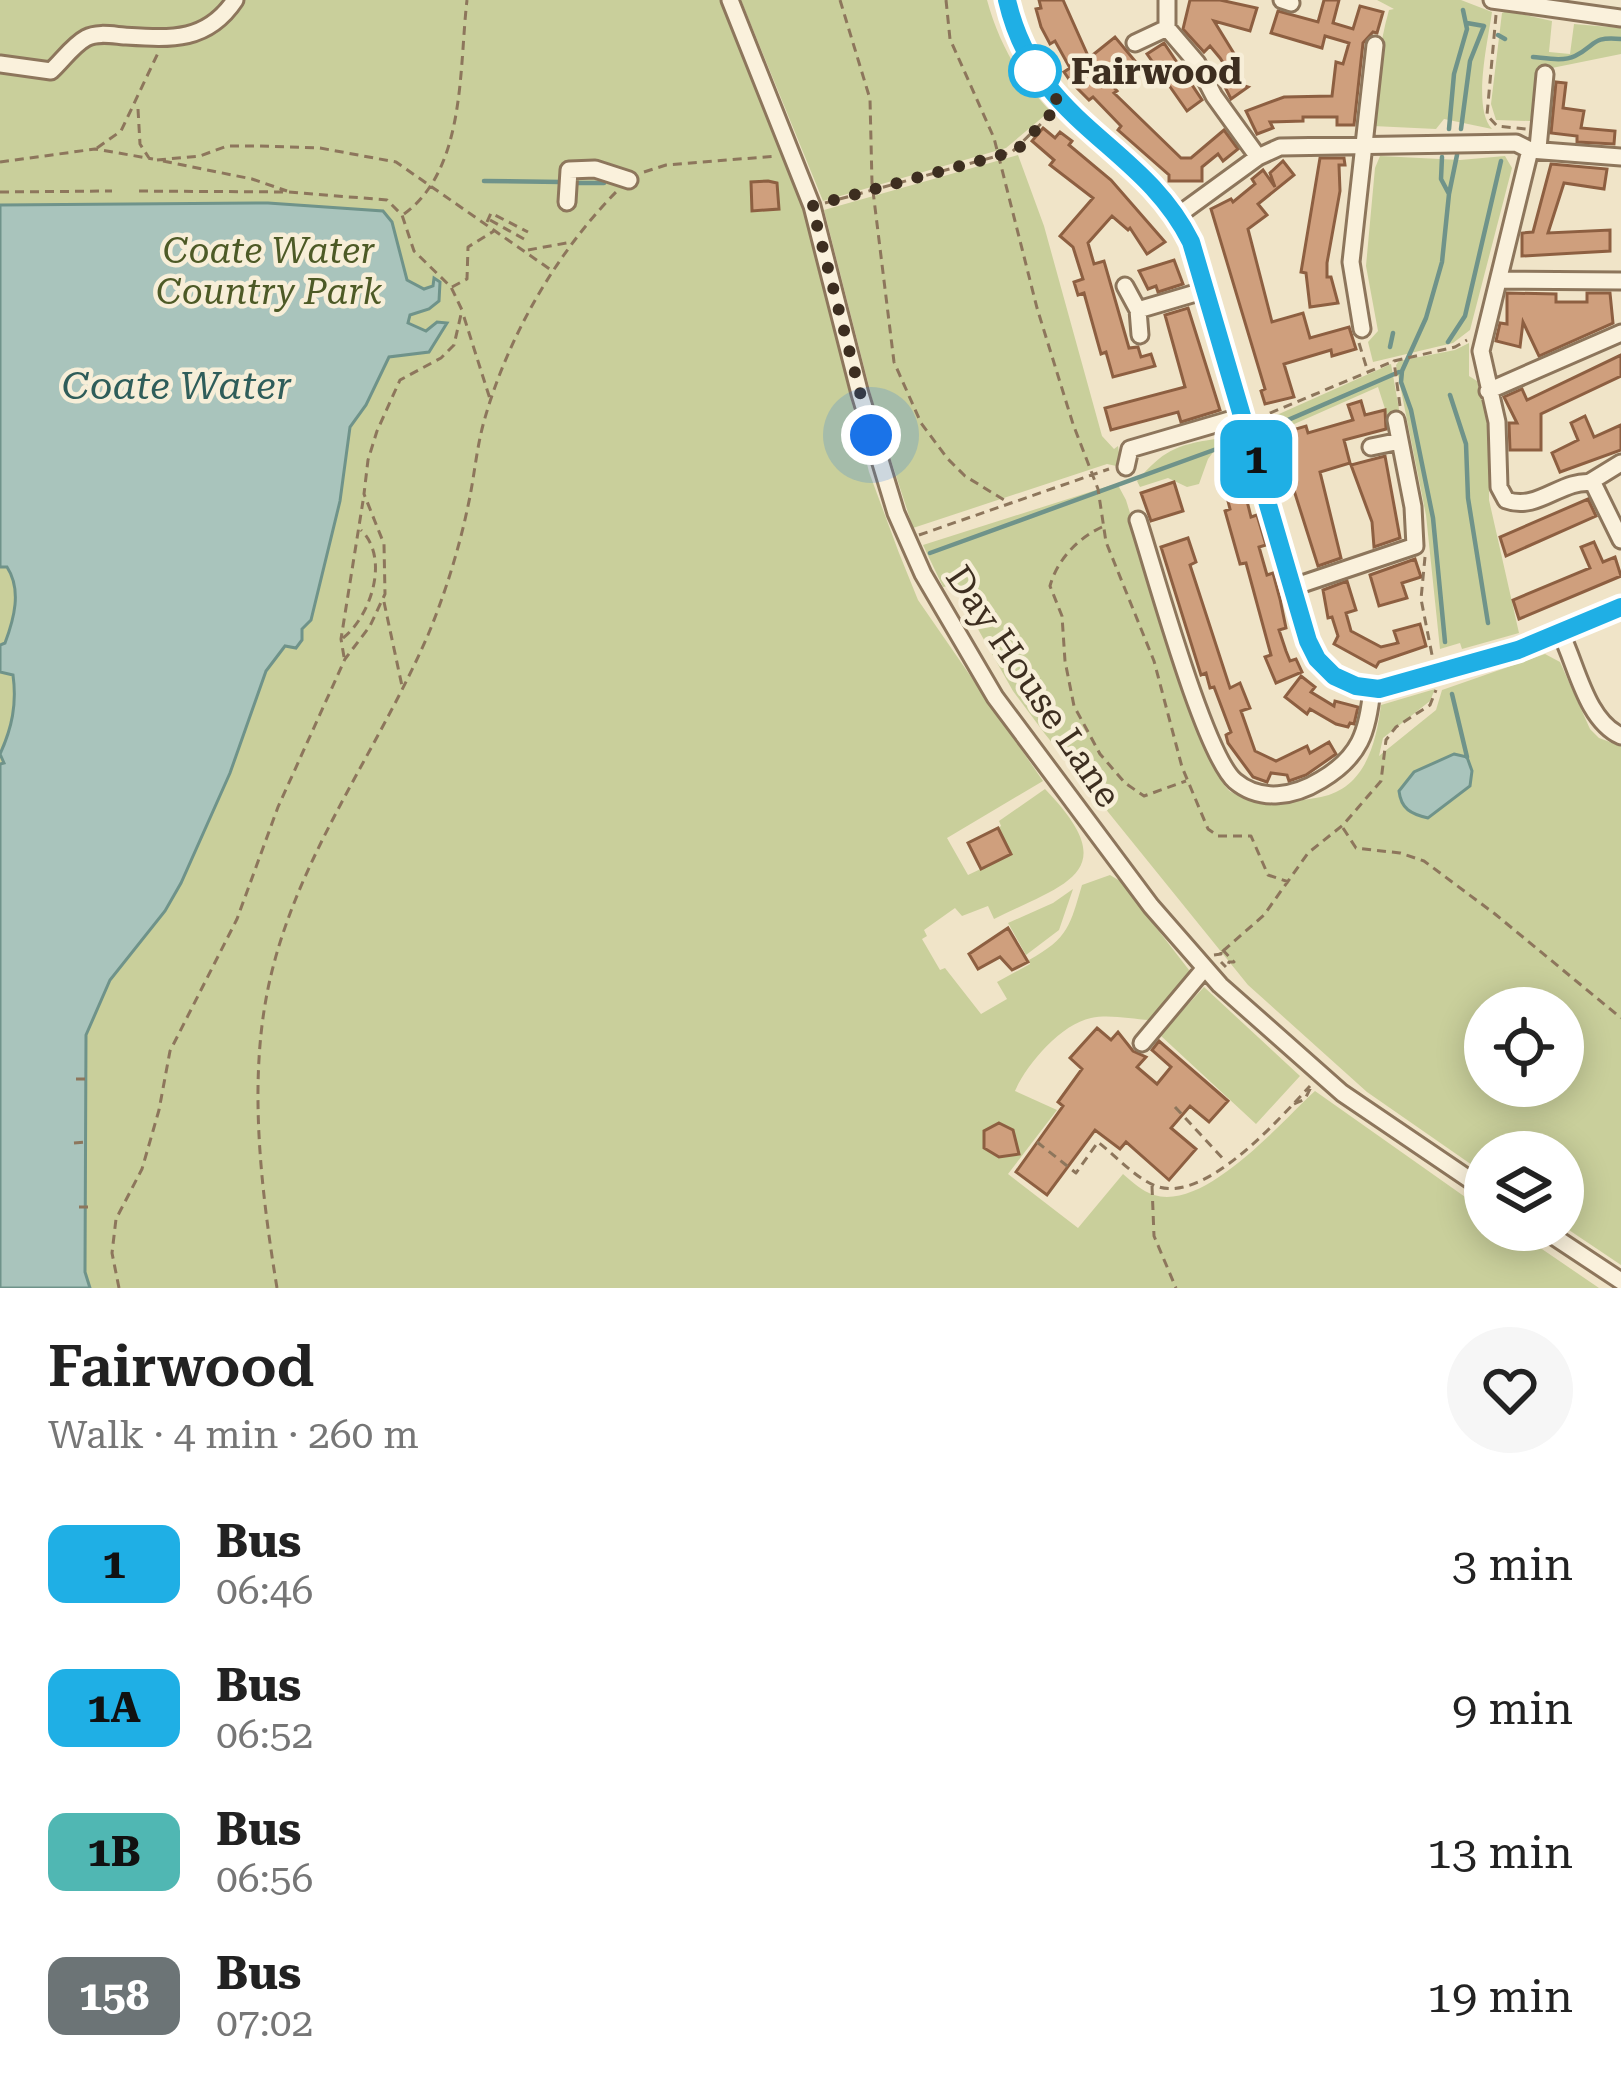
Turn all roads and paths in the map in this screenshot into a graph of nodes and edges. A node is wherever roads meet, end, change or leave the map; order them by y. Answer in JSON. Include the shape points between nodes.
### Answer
{"nodes":[{"id":1,"x":236,"y":0,"type":"edge"},
{"id":2,"x":466,"y":0,"type":"edge"},
{"id":3,"x":730,"y":0,"type":"edge"},
{"id":4,"x":840,"y":0,"type":"edge"},
{"id":5,"x":946,"y":0,"type":"edge"},
{"id":6,"x":1006,"y":0,"type":"edge"},
{"id":7,"x":1167,"y":0,"type":"edge"},
{"id":8,"x":1495,"y":1,"type":"edge"},
{"id":9,"x":1621,"y":18,"type":"edge"},
{"id":10,"x":1167,"y":28,"type":"junction"},
{"id":11,"x":162,"y":38,"type":"junction"},
{"id":12,"x":1135,"y":43,"type":"dead end"},
{"id":13,"x":1375,"y":45,"type":"dead end"},
{"id":14,"x":0,"y":64,"type":"edge"},
{"id":15,"x":1545,"y":74,"type":"dead end"},
{"id":16,"x":1060,"y":104,"type":"junction"},
{"id":17,"x":138,"y":109,"type":"dead end"},
{"id":18,"x":1486,"y":111,"type":"dead end"},
{"id":19,"x":1365,"y":144,"type":"junction"},
{"id":20,"x":95,"y":149,"type":"junction"},
{"id":21,"x":1534,"y":149,"type":"junction"},
{"id":22,"x":793,"y":153,"type":"junction"},
{"id":23,"x":1000,"y":156,"type":"junction"},
{"id":24,"x":1258,"y":158,"type":"junction"},
{"id":25,"x":1621,"y":158,"type":"edge"},
{"id":26,"x":150,"y":159,"type":"junction"},
{"id":27,"x":157,"y":160,"type":"junction"},
{"id":28,"x":0,"y":162,"type":"edge"},
{"id":29,"x":629,"y":180,"type":"junction"},
{"id":30,"x":430,"y":185,"type":"junction"},
{"id":31,"x":568,"y":189,"type":"dead end"},
{"id":32,"x":873,"y":190,"type":"junction"},
{"id":33,"x":112,"y":191,"type":"dead end"},
{"id":34,"x":134,"y":191,"type":"dead end"},
{"id":35,"x":0,"y":192,"type":"edge"},
{"id":36,"x":289,"y":192,"type":"junction"},
{"id":37,"x":812,"y":206,"type":"junction"},
{"id":38,"x":402,"y":215,"type":"junction"},
{"id":39,"x":1177,"y":216,"type":"junction"},
{"id":40,"x":488,"y":217,"type":"junction"},
{"id":41,"x":506,"y":220,"type":"junction"},
{"id":42,"x":502,"y":227,"type":"junction"},
{"id":43,"x":494,"y":230,"type":"junction"},
{"id":44,"x":524,"y":239,"type":"junction"},
{"id":45,"x":574,"y":242,"type":"junction"},
{"id":46,"x":520,"y":246,"type":"junction"},
{"id":47,"x":526,"y":250,"type":"junction"},
{"id":48,"x":552,"y":272,"type":"junction"},
{"id":49,"x":1501,"y":280,"type":"junction"},
{"id":50,"x":1621,"y":281,"type":"edge"},
{"id":51,"x":1126,"y":286,"type":"dead end"},
{"id":52,"x":451,"y":287,"type":"junction"},
{"id":53,"x":1206,"y":290,"type":"junction"},
{"id":54,"x":1356,"y":305,"type":"junction"},
{"id":55,"x":462,"y":310,"type":"junction"},
{"id":56,"x":1138,"y":310,"type":"junction"},
{"id":57,"x":1335,"y":311,"type":"dead end"},
{"id":58,"x":1362,"y":329,"type":"joint"},
{"id":59,"x":1621,"y":333,"type":"edge"},
{"id":60,"x":1141,"y":335,"type":"dead end"},
{"id":61,"x":1428,"y":353,"type":"dead end"},
{"id":62,"x":1394,"y":361,"type":"junction"},
{"id":63,"x":1367,"y":370,"type":"junction"},
{"id":64,"x":1395,"y":381,"type":"dead end"},
{"id":65,"x":1488,"y":391,"type":"junction"},
{"id":66,"x":491,"y":401,"type":"junction"},
{"id":67,"x":1244,"y":420,"type":"junction"},
{"id":68,"x":1396,"y":420,"type":"dead end"},
{"id":69,"x":1400,"y":441,"type":"junction"},
{"id":70,"x":1371,"y":447,"type":"dead end"},
{"id":71,"x":1621,"y":463,"type":"edge"},
{"id":72,"x":1121,"y":468,"type":"joint"},
{"id":73,"x":1092,"y":474,"type":"junction"},
{"id":74,"x":1590,"y":482,"type":"junction"},
{"id":75,"x":365,"y":498,"type":"junction"},
{"id":76,"x":1009,"y":503,"type":"junction"},
{"id":77,"x":1102,"y":525,"type":"junction"},
{"id":78,"x":1146,"y":528,"type":"dead end"},
{"id":79,"x":357,"y":529,"type":"junction"},
{"id":80,"x":906,"y":539,"type":"junction"},
{"id":81,"x":1621,"y":540,"type":"edge"},
{"id":82,"x":1293,"y":586,"type":"junction"},
{"id":83,"x":383,"y":599,"type":"junction"},
{"id":84,"x":1621,"y":608,"type":"edge"},
{"id":85,"x":1561,"y":634,"type":"junction"},
{"id":86,"x":341,"y":639,"type":"junction"},
{"id":87,"x":345,"y":659,"type":"junction"},
{"id":88,"x":402,"y":688,"type":"junction"},
{"id":89,"x":1372,"y":688,"type":"junction"},
{"id":90,"x":1396,"y":727,"type":"dead end"},
{"id":91,"x":1621,"y":736,"type":"edge"},
{"id":92,"x":1187,"y":780,"type":"junction"},
{"id":93,"x":1342,"y":825,"type":"junction"},
{"id":94,"x":1288,"y":882,"type":"junction"},
{"id":95,"x":1223,"y":951,"type":"dead end"},
{"id":96,"x":1204,"y":968,"type":"junction"},
{"id":97,"x":1621,"y":1018,"type":"edge"},
{"id":98,"x":1142,"y":1042,"type":"dead end"},
{"id":99,"x":76,"y":1078,"type":"dead end"},
{"id":100,"x":87,"y":1078,"type":"dead end"},
{"id":101,"x":1316,"y":1080,"type":"junction"},
{"id":102,"x":1175,"y":1107,"type":"dead end"},
{"id":103,"x":87,"y":1142,"type":"dead end"},
{"id":104,"x":1036,"y":1142,"type":"dead end"},
{"id":105,"x":74,"y":1143,"type":"dead end"},
{"id":106,"x":1227,"y":1164,"type":"junction"},
{"id":107,"x":1464,"y":1176,"type":"edge"},
{"id":108,"x":1152,"y":1184,"type":"junction"},
{"id":109,"x":79,"y":1207,"type":"dead end"},
{"id":110,"x":88,"y":1207,"type":"dead end"},
{"id":111,"x":1576,"y":1251,"type":"edge"},
{"id":112,"x":1621,"y":1281,"type":"edge"},
{"id":113,"x":119,"y":1288,"type":"edge"},
{"id":114,"x":277,"y":1288,"type":"edge"},
{"id":115,"x":1176,"y":1288,"type":"edge"}],
"edges":[{"from":1,"to":11,"type":"street","via":[[206,30]]},
{"from":2,"to":30,"type":"path","via":[[450,141]]},
{"from":3,"to":22,"type":"street","name":"Day House Lane"},
{"from":4,"to":32,"type":"path","via":[[870,99]]},
{"from":5,"to":23,"type":"path","via":[[954,51]]},
{"from":6,"to":16,"type":"street","via":[[1026,56]]},
{"from":7,"to":10,"type":"street"},
{"from":8,"to":9,"type":"street"},
{"from":8,"to":18,"type":"path"},
{"from":10,"to":12,"type":"street"},
{"from":10,"to":24,"type":"street"},
{"from":11,"to":14,"type":"street","via":[[86,38],[51,71]]},
{"from":11,"to":20,"type":"path","via":[[122,131]]},
{"from":13,"to":19,"type":"street"},
{"from":15,"to":21,"type":"street"},
{"from":16,"to":23,"type":"path","via":[[1019,149]]},
{"from":16,"to":39,"type":"street"},
{"from":17,"to":26,"type":"path","via":[[140,144]]},
{"from":19,"to":21,"type":"street"},
{"from":19,"to":24,"type":"street","via":[[1290,145]]},
{"from":19,"to":54,"type":"street","via":[[1351,262]]},
{"from":20,"to":26,"type":"path"},
{"from":20,"to":28,"type":"path"},
{"from":21,"to":25,"type":"street"},
{"from":21,"to":49,"type":"street"},
{"from":22,"to":29,"type":"path","via":[[666,165]]},
{"from":22,"to":37,"type":"street","name":"Day House Lane"},
{"from":23,"to":32,"type":"path"},
{"from":23,"to":73,"type":"path","via":[[1021,253]]},
{"from":24,"to":39,"type":"street"},
{"from":26,"to":27,"type":"path"},
{"from":27,"to":30,"type":"path","via":[[227,146],[320,148],[396,162]]},
{"from":27,"to":36,"type":"path"},
{"from":29,"to":31,"type":"street","via":[[569,170]]},
{"from":29,"to":45,"type":"path"},
{"from":30,"to":38,"type":"path"},
{"from":30,"to":40,"type":"path"},
{"from":32,"to":37,"type":"path"},
{"from":32,"to":76,"type":"path","via":[[904,389],[947,458]]},
{"from":33,"to":35,"type":"path"},
{"from":34,"to":36,"type":"path"},
{"from":36,"to":38,"type":"path","via":[[379,197]]},
{"from":37,"to":80,"type":"street","name":"Day House Lane"},
{"from":38,"to":52,"type":"path","via":[[414,251]]},
{"from":39,"to":53,"type":"street"},
{"from":40,"to":41,"type":"path"},
{"from":40,"to":42,"type":"path"},
{"from":40,"to":43,"type":"path"},
{"from":41,"to":42,"type":"path"},
{"from":41,"to":44,"type":"path","via":[[528,232]]},
{"from":42,"to":44,"type":"path"},
{"from":43,"to":46,"type":"path"},
{"from":43,"to":52,"type":"path","via":[[468,247],[467,279]]},
{"from":44,"to":46,"type":"path"},
{"from":45,"to":47,"type":"path"},
{"from":45,"to":48,"type":"path"},
{"from":46,"to":47,"type":"path"},
{"from":47,"to":48,"type":"path"},
{"from":48,"to":66,"type":"path"},
{"from":49,"to":50,"type":"street"},
{"from":49,"to":65,"type":"street","via":[[1481,351]]},
{"from":51,"to":56,"type":"street"},
{"from":52,"to":55,"type":"path"},
{"from":53,"to":56,"type":"street"},
{"from":53,"to":67,"type":"street"},
{"from":54,"to":57,"type":"street"},
{"from":54,"to":58,"type":"street"},
{"from":55,"to":66,"type":"path"},
{"from":55,"to":75,"type":"path","via":[[450,350],[397,385],[368,460]]},
{"from":56,"to":60,"type":"street"},
{"from":58,"to":63,"type":"path","via":[[1356,331]]},
{"from":59,"to":65,"type":"street"},
{"from":61,"to":62,"type":"path"},
{"from":62,"to":63,"type":"path"},
{"from":62,"to":64,"type":"path"},
{"from":63,"to":67,"type":"path"},
{"from":65,"to":74,"type":"street","via":[[1506,500],[1529,503]]},
{"from":66,"to":88,"type":"path","via":[[459,544]]},
{"from":67,"to":72,"type":"street","via":[[1126,446]]},
{"from":67,"to":82,"type":"street"},
{"from":68,"to":69,"type":"street"},
{"from":69,"to":70,"type":"street"},
{"from":69,"to":82,"type":"street","via":[[1415,546]]},
{"from":71,"to":74,"type":"street"},
{"from":72,"to":73,"type":"path"},
{"from":73,"to":76,"type":"path"},
{"from":73,"to":77,"type":"path"},
{"from":74,"to":81,"type":"street"},
{"from":75,"to":79,"type":"path"},
{"from":75,"to":83,"type":"path","via":[[386,550]]},
{"from":76,"to":80,"type":"path"},
{"from":77,"to":92,"type":"path","via":[[1154,661]]},
{"from":77,"to":92,"type":"path","via":[[1072,548],[1050,586],[1074,706],[1100,754],[1136,793],[1152,796]]},
{"from":78,"to":89,"type":"street","via":[[1203,718],[1226,771],[1242,786],[1288,794],[1346,764],[1366,735]]},
{"from":79,"to":86,"type":"path"},
{"from":79,"to":86,"type":"path","via":[[370,541],[373,588]]},
{"from":80,"to":96,"type":"street","name":"Day House Lane","via":[[995,697]]},
{"from":82,"to":89,"type":"street","via":[[1317,659],[1342,680]]},
{"from":83,"to":87,"type":"path"},
{"from":83,"to":88,"type":"path"},
{"from":84,"to":85,"type":"street"},
{"from":85,"to":89,"type":"street"},
{"from":85,"to":91,"type":"street","via":[[1596,716]]},
{"from":86,"to":87,"type":"path"},
{"from":87,"to":113,"type":"path","via":[[237,919],[170,1051],[142,1169],[116,1219]]},
{"from":88,"to":114,"type":"path","via":[[308,871],[270,981],[261,1182]]},
{"from":90,"to":93,"type":"path","via":[[1383,746],[1381,781]]},
{"from":92,"to":94,"type":"path","via":[[1208,829],[1248,835],[1268,875]]},
{"from":93,"to":94,"type":"path"},
{"from":93,"to":97,"type":"path","via":[[1356,848],[1424,861]]},
{"from":94,"to":95,"type":"path"},
{"from":96,"to":98,"type":"street"},
{"from":96,"to":101,"type":"street","name":"Day House Lane"},
{"from":99,"to":100,"type":"path"},
{"from":101,"to":106,"type":"path"},
{"from":101,"to":107,"type":"street","name":"Day House Lane"},
{"from":102,"to":106,"type":"path"},
{"from":103,"to":105,"type":"path"},
{"from":104,"to":108,"type":"path","via":[[1076,1173],[1098,1142]]},
{"from":106,"to":108,"type":"path","via":[[1178,1188]]},
{"from":108,"to":115,"type":"path","via":[[1154,1236]]},
{"from":109,"to":110,"type":"path"},
{"from":111,"to":112,"type":"street"}]}
